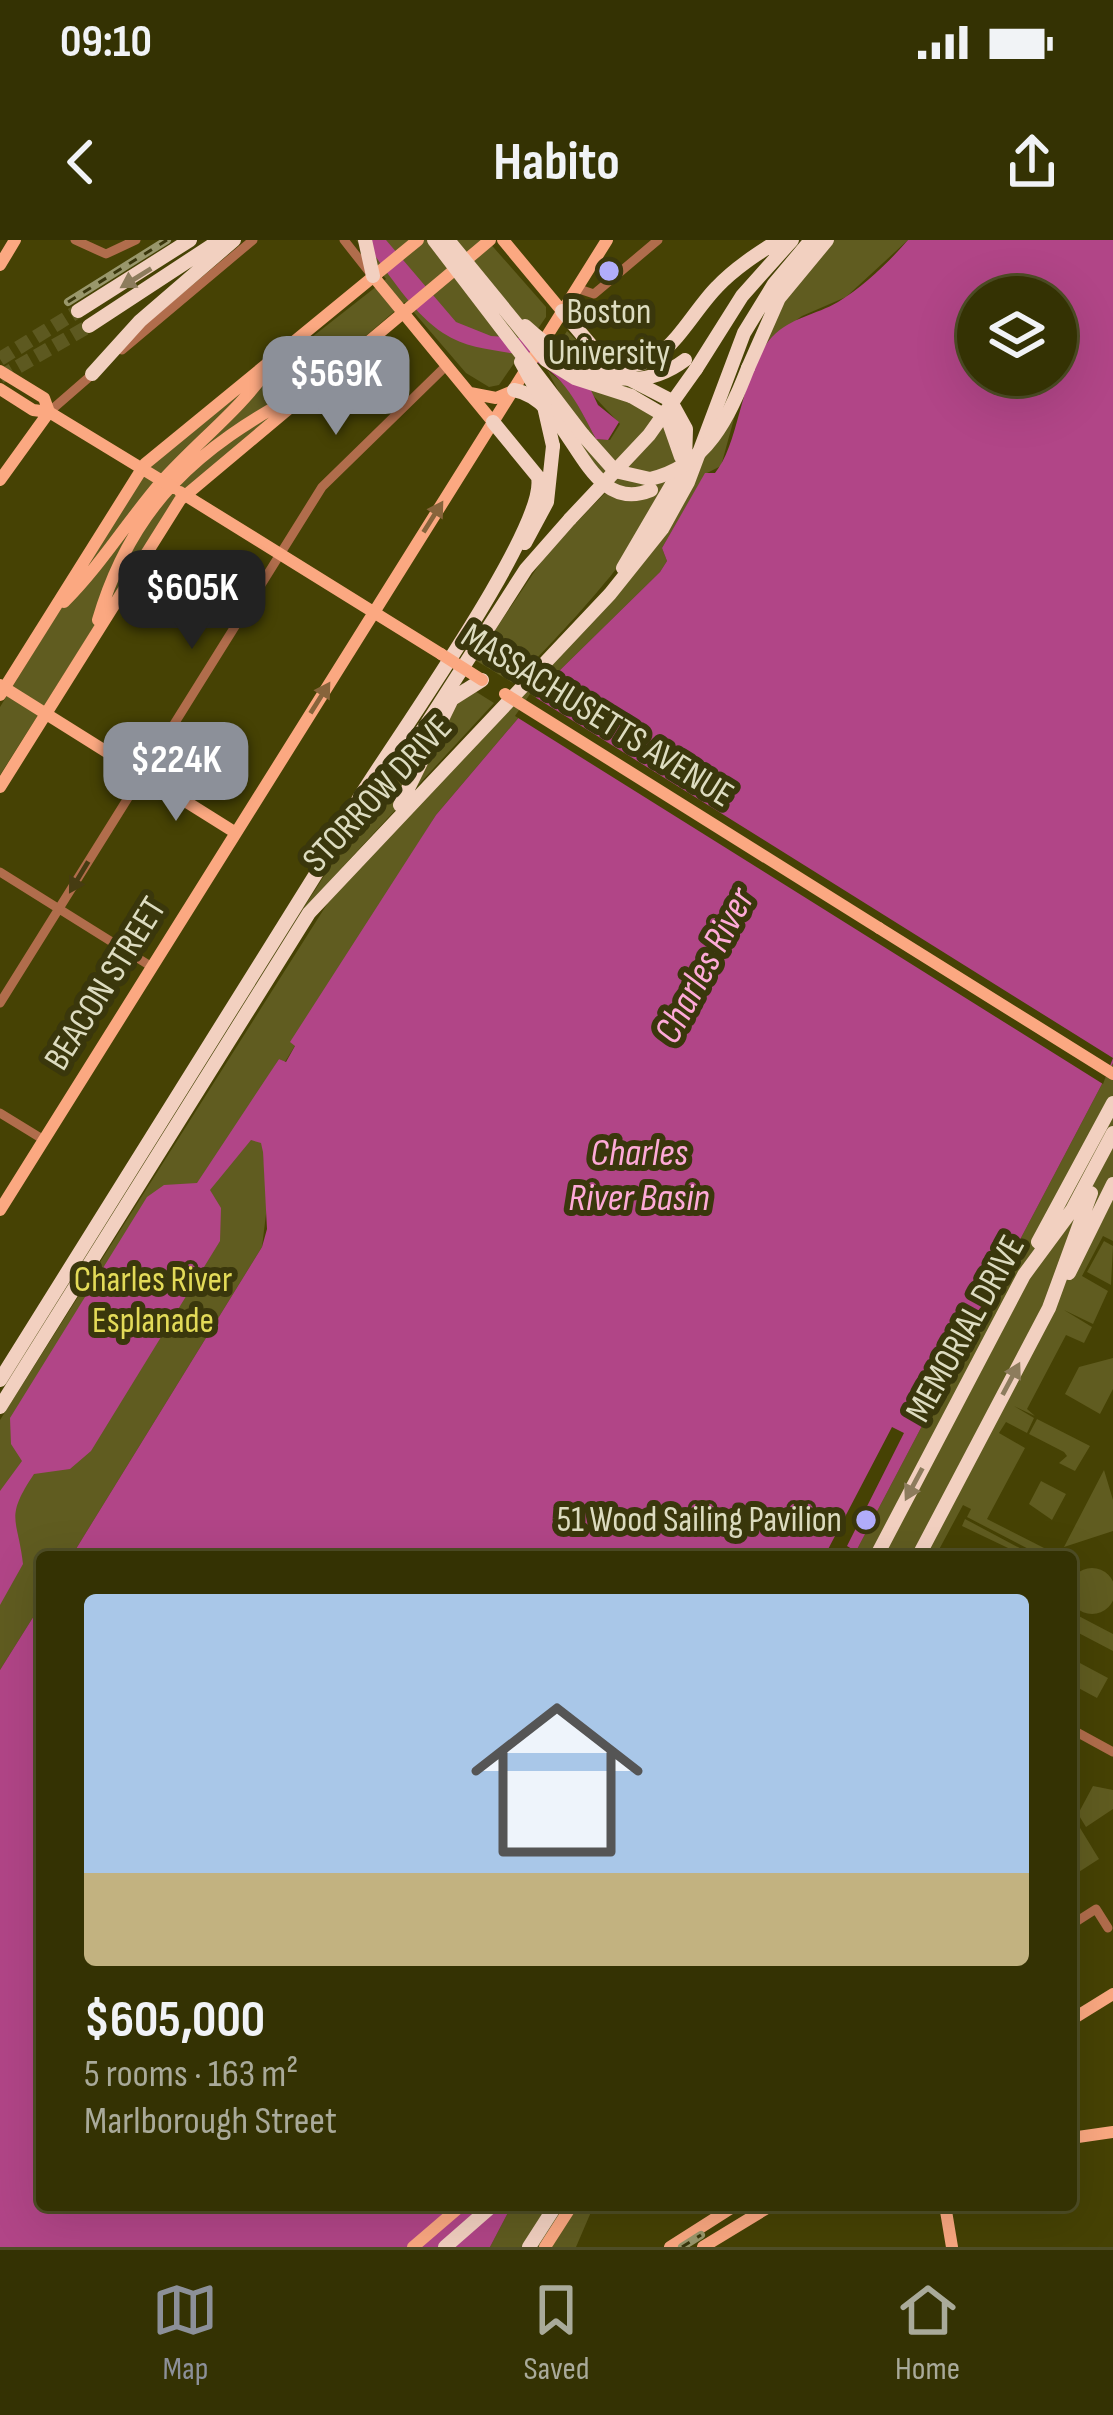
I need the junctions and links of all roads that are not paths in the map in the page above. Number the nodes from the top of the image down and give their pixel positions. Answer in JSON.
{"nodes":[{"id":1,"x":16,"y":240,"type":"edge"},
{"id":2,"x":75,"y":240,"type":"edge"},
{"id":3,"x":136,"y":240,"type":"edge"},
{"id":4,"x":190,"y":240,"type":"edge"},
{"id":5,"x":220,"y":240,"type":"edge"},
{"id":6,"x":234,"y":240,"type":"edge"},
{"id":7,"x":253,"y":240,"type":"edge"},
{"id":8,"x":344,"y":240,"type":"edge"},
{"id":9,"x":365,"y":240,"type":"edge"},
{"id":10,"x":418,"y":240,"type":"edge"},
{"id":11,"x":434,"y":240,"type":"edge"},
{"id":12,"x":448,"y":240,"type":"edge"},
{"id":13,"x":490,"y":240,"type":"edge"},
{"id":14,"x":503,"y":240,"type":"edge"},
{"id":15,"x":607,"y":240,"type":"edge"},
{"id":16,"x":658,"y":240,"type":"edge"},
{"id":17,"x":778,"y":240,"type":"edge"},
{"id":18,"x":792,"y":240,"type":"edge"},
{"id":19,"x":812,"y":240,"type":"edge"},
{"id":20,"x":826,"y":240,"type":"edge"},
{"id":21,"x":0,"y":265,"type":"edge"},
{"id":22,"x":379,"y":272,"type":"junction"},
{"id":23,"x":576,"y":289,"type":"junction"},
{"id":24,"x":495,"y":308,"type":"junction"},
{"id":25,"x":408,"y":310,"type":"junction"},
{"id":26,"x":78,"y":311,"type":"tunnel mouth"},
{"id":27,"x":562,"y":311,"type":"junction"},
{"id":28,"x":89,"y":326,"type":"tunnel mouth"},
{"id":29,"x":287,"y":346,"type":"junction"},
{"id":30,"x":602,"y":359,"type":"junction"},
{"id":31,"x":691,"y":364,"type":"junction"},
{"id":32,"x":447,"y":365,"type":"junction"},
{"id":33,"x":334,"y":370,"type":"junction"},
{"id":34,"x":0,"y":371,"type":"edge"},
{"id":35,"x":92,"y":374,"type":"junction"},
{"id":36,"x":0,"y":389,"type":"edge"},
{"id":37,"x":514,"y":390,"type":"junction"},
{"id":38,"x":469,"y":392,"type":"junction"},
{"id":39,"x":49,"y":412,"type":"junction"},
{"id":40,"x":493,"y":422,"type":"junction"},
{"id":41,"x":141,"y":468,"type":"junction"},
{"id":42,"x":677,"y":474,"type":"junction"},
{"id":43,"x":0,"y":479,"type":"edge"},
{"id":44,"x":651,"y":485,"type":"junction"},
{"id":45,"x":179,"y":492,"type":"junction"},
{"id":46,"x":280,"y":555,"type":"junction"},
{"id":47,"x":499,"y":577,"type":"junction"},
{"id":48,"x":602,"y":603,"type":"junction"},
{"id":49,"x":374,"y":613,"type":"junction"},
{"id":50,"x":42,"y":628,"type":"junction"},
{"id":51,"x":86,"y":649,"type":"junction"},
{"id":52,"x":482,"y":680,"type":"junction"},
{"id":53,"x":2,"y":689,"type":"edge"},
{"id":54,"x":45,"y":713,"type":"junction"},
{"id":55,"x":142,"y":774,"type":"junction"},
{"id":56,"x":0,"y":787,"type":"edge"},
{"id":57,"x":388,"y":825,"type":"junction"},
{"id":58,"x":236,"y":833,"type":"junction"},
{"id":59,"x":0,"y":872,"type":"edge"},
{"id":60,"x":317,"y":872,"type":"junction"},
{"id":61,"x":60,"y":909,"type":"junction"},
{"id":62,"x":152,"y":967,"type":"junction"},
{"id":63,"x":0,"y":1003,"type":"edge"},
{"id":64,"x":1112,"y":1073,"type":"edge"},
{"id":65,"x":1113,"y":1103,"type":"edge"},
{"id":66,"x":0,"y":1113,"type":"edge"},
{"id":67,"x":1113,"y":1133,"type":"edge"},
{"id":68,"x":44,"y":1140,"type":"junction"},
{"id":69,"x":1113,"y":1152,"type":"edge"},
{"id":70,"x":1113,"y":1184,"type":"edge"},
{"id":71,"x":0,"y":1210,"type":"edge"},
{"id":72,"x":1007,"y":1306,"type":"junction"},
{"id":73,"x":1049,"y":1308,"type":"junction"},
{"id":74,"x":0,"y":1380,"type":"edge"},
{"id":75,"x":0,"y":1407,"type":"edge"},
{"id":76,"x":879,"y":1551,"type":"edge"},
{"id":77,"x":921,"y":1551,"type":"edge"},
{"id":78,"x":1077,"y":1732,"type":"edge"},
{"id":79,"x":1113,"y":1752,"type":"edge"},
{"id":80,"x":1077,"y":1921,"type":"edge"},
{"id":81,"x":1108,"y":1928,"type":"dead end"},
{"id":82,"x":1113,"y":1994,"type":"edge"},
{"id":83,"x":1077,"y":2016,"type":"edge"},
{"id":84,"x":1113,"y":2132,"type":"edge"},
{"id":85,"x":1077,"y":2137,"type":"edge"},
{"id":86,"x":455,"y":2211,"type":"edge"},
{"id":87,"x":486,"y":2211,"type":"edge"},
{"id":88,"x":552,"y":2211,"type":"edge"},
{"id":89,"x":568,"y":2211,"type":"edge"},
{"id":90,"x":727,"y":2211,"type":"edge"},
{"id":91,"x":764,"y":2211,"type":"edge"},
{"id":92,"x":946,"y":2211,"type":"edge"},
{"id":93,"x":727,"y":2241,"type":"edge"},
{"id":94,"x":413,"y":2247,"type":"edge"},
{"id":95,"x":445,"y":2247,"type":"edge"},
{"id":96,"x":529,"y":2247,"type":"edge"},
{"id":97,"x":545,"y":2247,"type":"edge"},
{"id":98,"x":670,"y":2247,"type":"edge"},
{"id":99,"x":703,"y":2247,"type":"edge"},
{"id":100,"x":952,"y":2247,"type":"edge"}],
"edges":[{"from":1,"to":21,"type":"main road"},
{"from":2,"to":3,"type":"street"},
{"from":4,"to":26,"type":"highway","one_way":true},
{"from":5,"to":28,"type":"highway"},
{"from":6,"to":35,"type":"highway"},
{"from":7,"to":35,"type":"street"},
{"from":8,"to":22,"type":"street"},
{"from":9,"to":22,"type":"highway"},
{"from":10,"to":22,"type":"main road"},
{"from":11,"to":24,"type":"highway","bridge":true},
{"from":12,"to":24,"type":"highway","bridge":true},
{"from":13,"to":25,"type":"main road"},
{"from":14,"to":27,"type":"main road"},
{"from":15,"to":23,"type":"main road","name":"BEACON STREET"},
{"from":16,"to":23,"type":"street"},
{"from":17,"to":30,"type":"highway"},
{"from":18,"to":31,"type":"highway","name":"STORROW DRIVE"},
{"from":19,"to":48,"type":"highway","name":"STORROW DRIVE"},
{"from":20,"to":44,"type":"highway","bridge":true},
{"from":22,"to":25,"type":"main road"},
{"from":22,"to":29,"type":"main road"},
{"from":23,"to":27,"type":"main road","name":"BEACON STREET"},
{"from":24,"to":31,"type":"highway","bridge":true},
{"from":24,"to":42,"type":"highway","bridge":true},
{"from":24,"to":44,"type":"highway","bridge":true},
{"from":24,"to":47,"type":"highway","bridge":true},
{"from":25,"to":32,"type":"main road"},
{"from":25,"to":33,"type":"main road"},
{"from":27,"to":30,"type":"highway"},
{"from":27,"to":37,"type":"main road","name":"BEACON STREET","bridge":true},
{"from":29,"to":41,"type":"main road"},
{"from":29,"to":50,"type":"main road"},
{"from":30,"to":42,"type":"highway"},
{"from":31,"to":60,"type":"highway","name":"STORROW DRIVE","bridge":true},
{"from":32,"to":38,"type":"main road"},
{"from":32,"to":46,"type":"street"},
{"from":33,"to":45,"type":"main road"},
{"from":33,"to":51,"type":"main road"},
{"from":34,"to":39,"type":"main road","name":"MASSACHUSETTS AVENUE"},
{"from":35,"to":39,"type":"street"},
{"from":36,"to":39,"type":"main road","name":"MASSACHUSETTS AVENUE"},
{"from":37,"to":38,"type":"main road"},
{"from":37,"to":40,"type":"main road","name":"BEACON STREET"},
{"from":37,"to":44,"type":"highway"},
{"from":38,"to":40,"type":"main road"},
{"from":39,"to":41,"type":"main road","name":"MASSACHUSETTS AVENUE"},
{"from":39,"to":43,"type":"main road"},
{"from":40,"to":47,"type":"highway"},
{"from":49,"to":40,"type":"main road","name":"BEACON STREET","one_way":true},
{"from":41,"to":45,"type":"main road","name":"MASSACHUSETTS AVENUE","bridge":true},
{"from":41,"to":50,"type":"main road"},
{"from":42,"to":48,"type":"highway"},
{"from":45,"to":46,"type":"main road","name":"MASSACHUSETTS AVENUE"},
{"from":45,"to":51,"type":"main road"},
{"from":46,"to":49,"type":"main road","name":"MASSACHUSETTS AVENUE"},
{"from":46,"to":55,"type":"street"},
{"from":47,"to":60,"type":"highway"},
{"from":48,"to":57,"type":"highway","name":"STORROW DRIVE"},
{"from":49,"to":52,"type":"main road","name":"MASSACHUSETTS AVENUE","bridge":true},
{"from":58,"to":49,"type":"main road","name":"BEACON STREET","one_way":true},
{"from":50,"to":53,"type":"main road"},
{"from":51,"to":54,"type":"main road"},
{"from":52,"to":57,"type":"highway"},
{"from":52,"to":64,"type":"main road","name":"MASSACHUSETTS AVENUE","bridge":true},
{"from":53,"to":54,"type":"main road"},
{"from":54,"to":55,"type":"main road"},
{"from":54,"to":56,"type":"main road"},
{"from":55,"to":58,"type":"main road"},
{"from":55,"to":61,"type":"street","one_way":true},
{"from":57,"to":75,"type":"highway","name":"STORROW DRIVE"},
{"from":58,"to":62,"type":"main road","name":"BEACON STREET"},
{"from":59,"to":61,"type":"street"},
{"from":60,"to":74,"type":"highway","name":"STORROW DRIVE"},
{"from":61,"to":62,"type":"street"},
{"from":61,"to":63,"type":"street"},
{"from":62,"to":68,"type":"main road","name":"BEACON STREET"},
{"from":65,"to":72,"type":"highway"},
{"from":66,"to":68,"type":"street"},
{"from":67,"to":72,"type":"highway","name":"MEMORIAL DRIVE"},
{"from":68,"to":71,"type":"main road","name":"BEACON STREET"},
{"from":69,"to":73,"type":"highway","name":"MEMORIAL DRIVE"},
{"from":70,"to":73,"type":"highway"},
{"from":72,"to":76,"type":"highway","name":"MEMORIAL DRIVE","one_way":true},
{"from":77,"to":73,"type":"highway","name":"MEMORIAL DRIVE","one_way":true},
{"from":78,"to":79,"type":"street"},
{"from":80,"to":81,"type":"street"},
{"from":82,"to":83,"type":"main road"},
{"from":84,"to":85,"type":"main road"},
{"from":86,"to":94,"type":"main road"},
{"from":87,"to":95,"type":"highway"},
{"from":88,"to":96,"type":"highway"},
{"from":89,"to":97,"type":"main road"},
{"from":90,"to":98,"type":"main road"},
{"from":91,"to":93,"type":"main road"},
{"from":92,"to":100,"type":"main road"},
{"from":93,"to":99,"type":"main road"}]}
